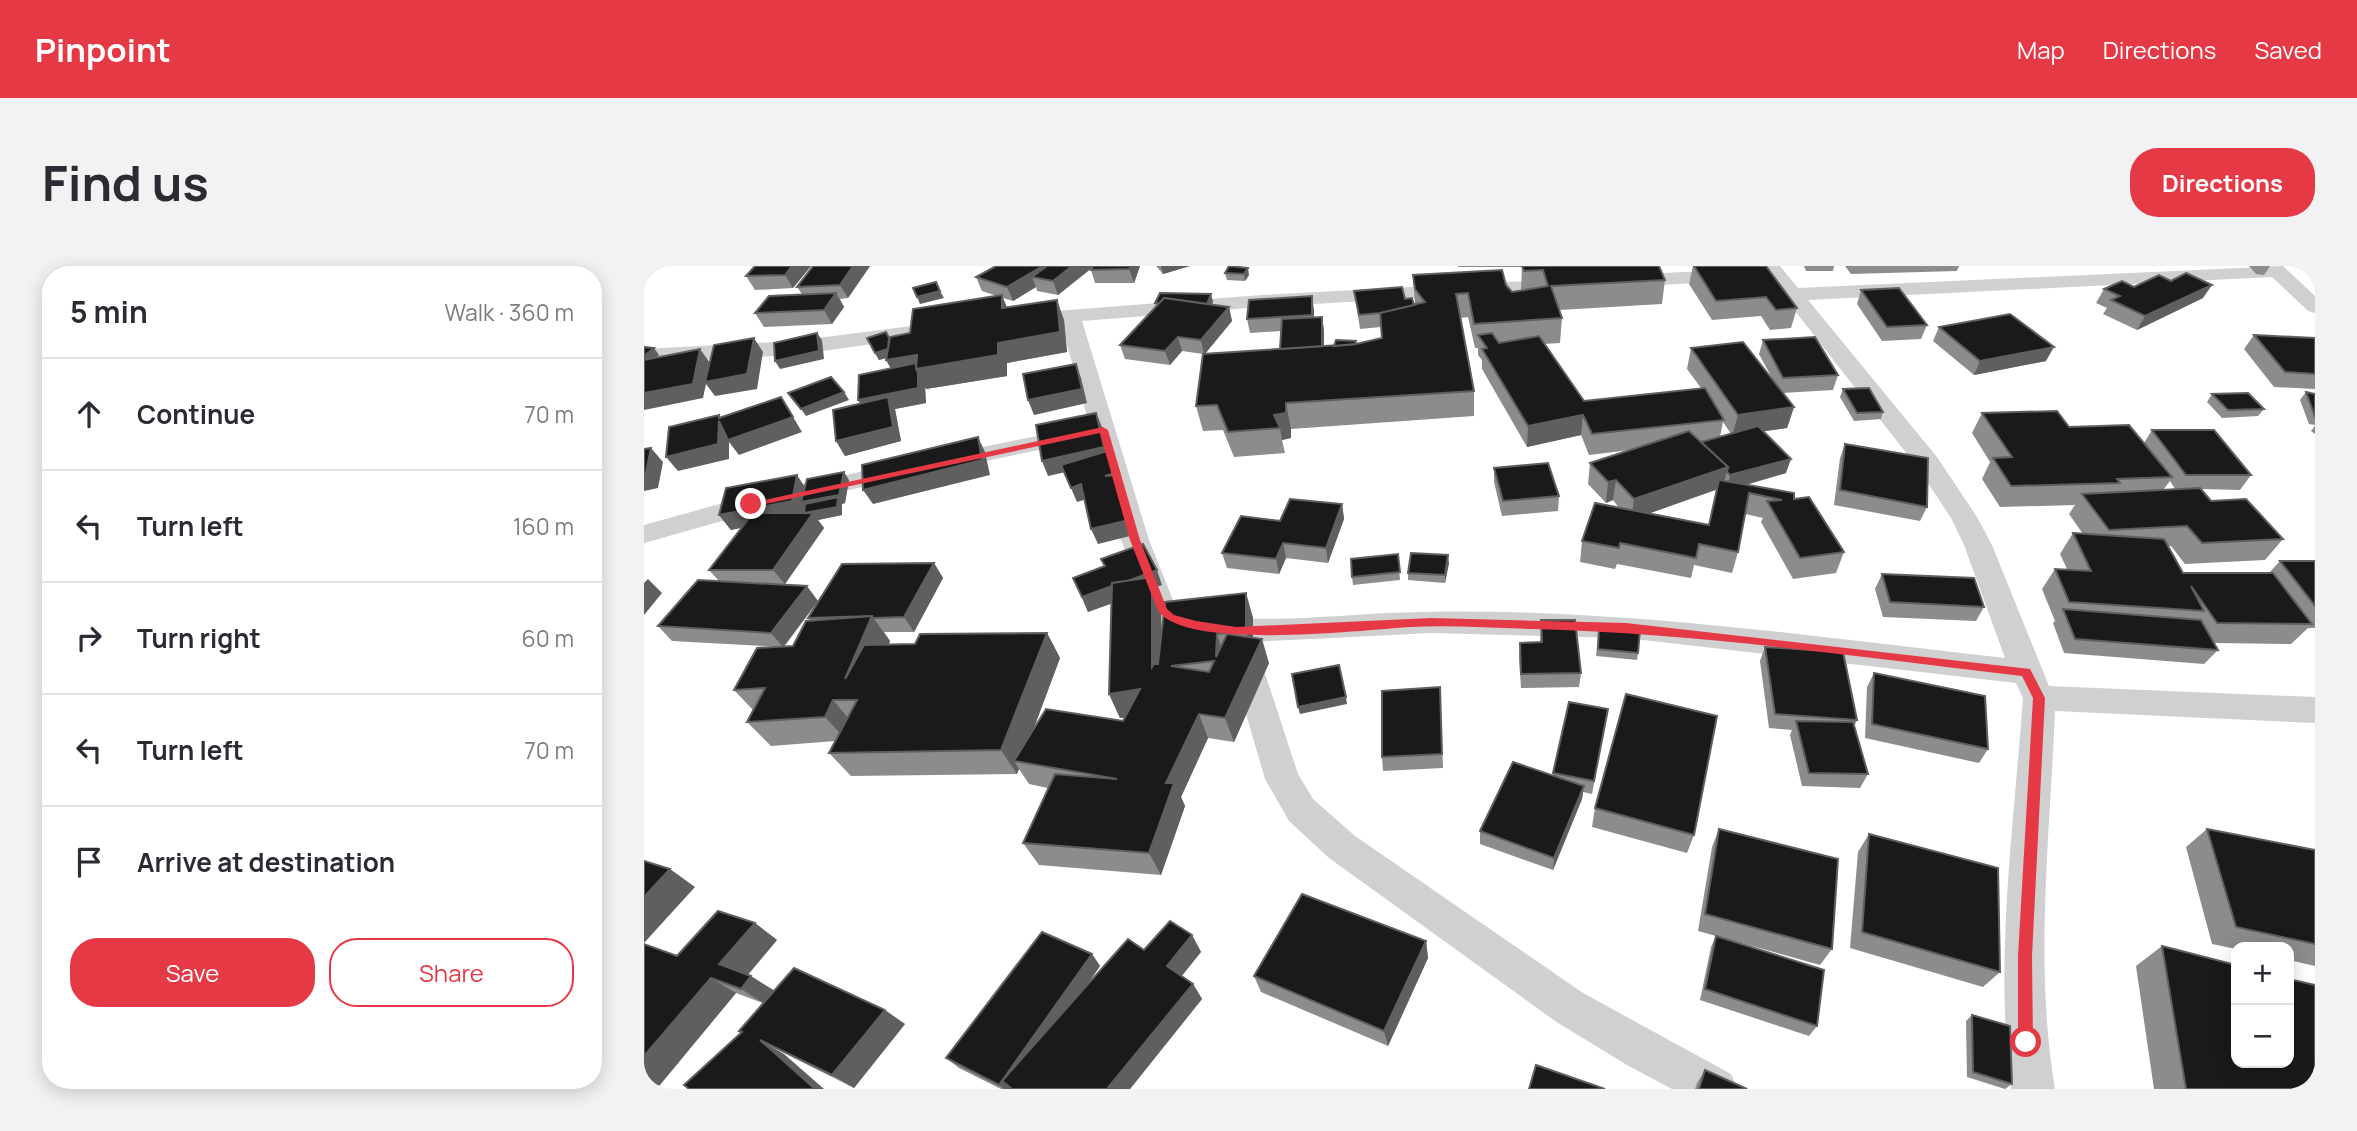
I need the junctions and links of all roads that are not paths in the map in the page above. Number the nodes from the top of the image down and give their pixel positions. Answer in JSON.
{"nodes":[{"id":1,"x":1773,"y":269,"type":"edge"},
{"id":2,"x":2275,"y":269,"type":"edge"},
{"id":3,"x":2306,"y":290,"type":"edge"},
{"id":4,"x":1794,"y":294,"type":"junction"},
{"id":5,"x":2315,"y":307,"type":"edge"},
{"id":6,"x":1070,"y":315,"type":"junction"},
{"id":7,"x":1031,"y":319,"type":"edge"},
{"id":8,"x":967,"y":325,"type":"edge"},
{"id":9,"x":644,"y":356,"type":"edge"},
{"id":10,"x":1103,"y":430,"type":"junction"},
{"id":11,"x":644,"y":534,"type":"edge"},
{"id":12,"x":1236,"y":631,"type":"junction"},
{"id":13,"x":2032,"y":685,"type":"junction"},
{"id":14,"x":2315,"y":710,"type":"edge"},
{"id":15,"x":1716,"y":1089,"type":"edge"},
{"id":16,"x":2033,"y":1089,"type":"edge"}],
"edges":[{"from":1,"to":4,"type":"street"},
{"from":1,"to":6,"type":"street"},
{"from":2,"to":3,"type":"street"},
{"from":2,"to":4,"type":"street"},
{"from":3,"to":5,"type":"street"},
{"from":4,"to":13,"type":"street"},
{"from":6,"to":7,"type":"street"},
{"from":6,"to":10,"type":"street"},
{"from":8,"to":9,"type":"street"},
{"from":10,"to":11,"type":"street"},
{"from":10,"to":12,"type":"street"},
{"from":12,"to":13,"type":"street"},
{"from":12,"to":15,"type":"street"},
{"from":13,"to":14,"type":"street"},
{"from":13,"to":16,"type":"street"}]}
